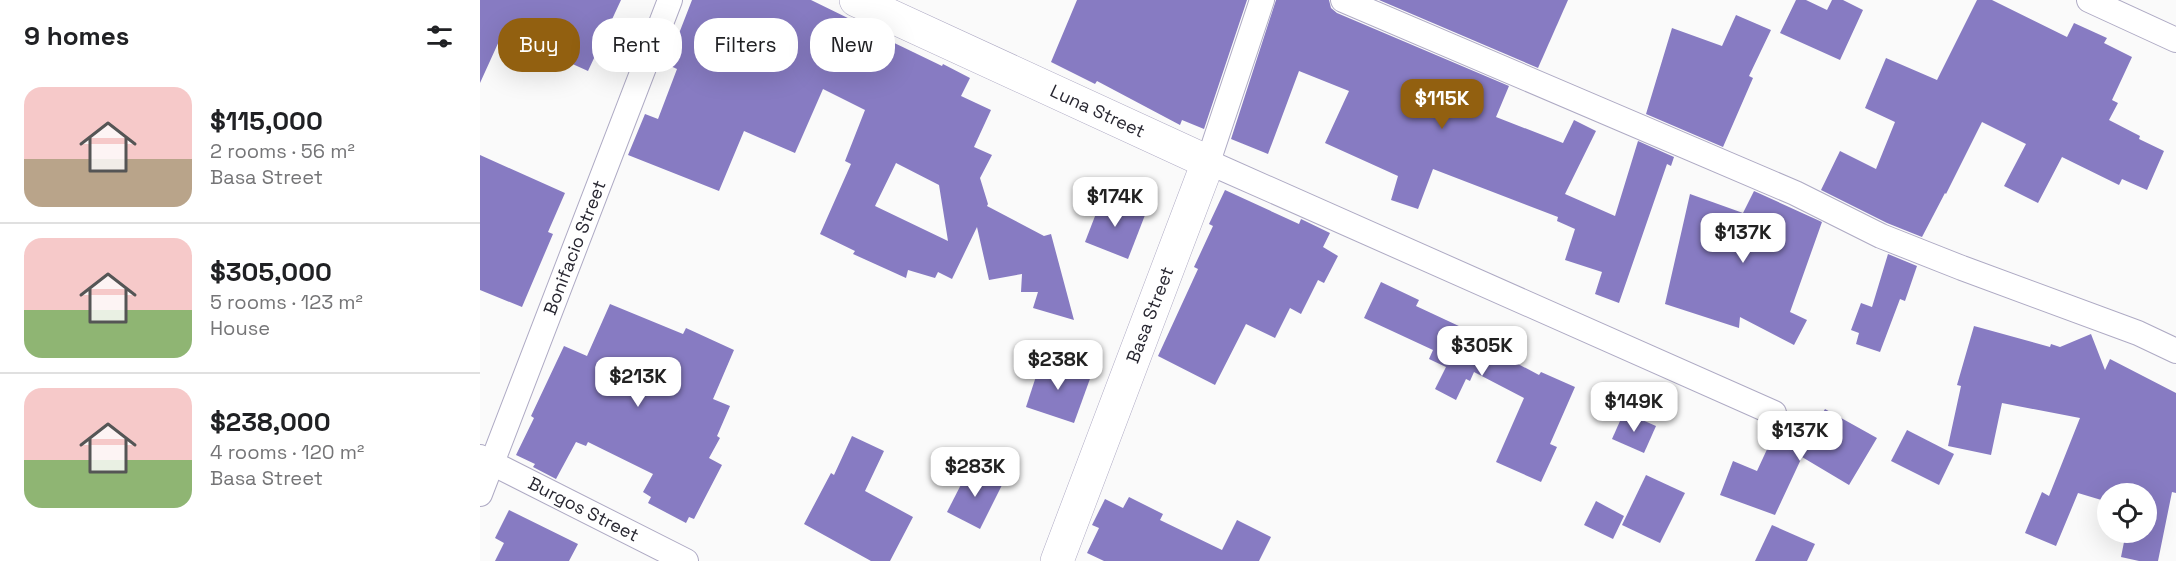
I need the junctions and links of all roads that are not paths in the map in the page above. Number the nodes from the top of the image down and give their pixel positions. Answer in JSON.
{"nodes":[{"id":1,"x":670,"y":0,"type":"edge"},
{"id":2,"x":856,"y":0,"type":"edge"},
{"id":3,"x":1263,"y":0,"type":"edge"},
{"id":4,"x":1343,"y":0,"type":"edge"},
{"id":5,"x":2089,"y":0,"type":"edge"},
{"id":6,"x":2176,"y":40,"type":"edge"},
{"id":7,"x":1208,"y":162,"type":"junction"},
{"id":8,"x":2176,"y":351,"type":"edge"},
{"id":9,"x":1774,"y":413,"type":"dead end"},
{"id":10,"x":486,"y":460,"type":"edge"},
{"id":11,"x":480,"y":494,"type":"edge"},
{"id":12,"x":686,"y":561,"type":"edge"},
{"id":13,"x":1057,"y":561,"type":"edge"}],
"edges":[{"from":1,"to":10,"type":"street","name":"Bonifacio Street"},
{"from":2,"to":7,"type":"street","name":"Luna Street"},
{"from":3,"to":7,"type":"street","name":"Basa Street"},
{"from":4,"to":8,"type":"street"},
{"from":5,"to":6,"type":"street"},
{"from":7,"to":9,"type":"street"},
{"from":7,"to":13,"type":"street","name":"Basa Street"},
{"from":10,"to":11,"type":"street","name":"Bonifacio Street"},
{"from":10,"to":12,"type":"street","name":"Burgos Street"}]}
